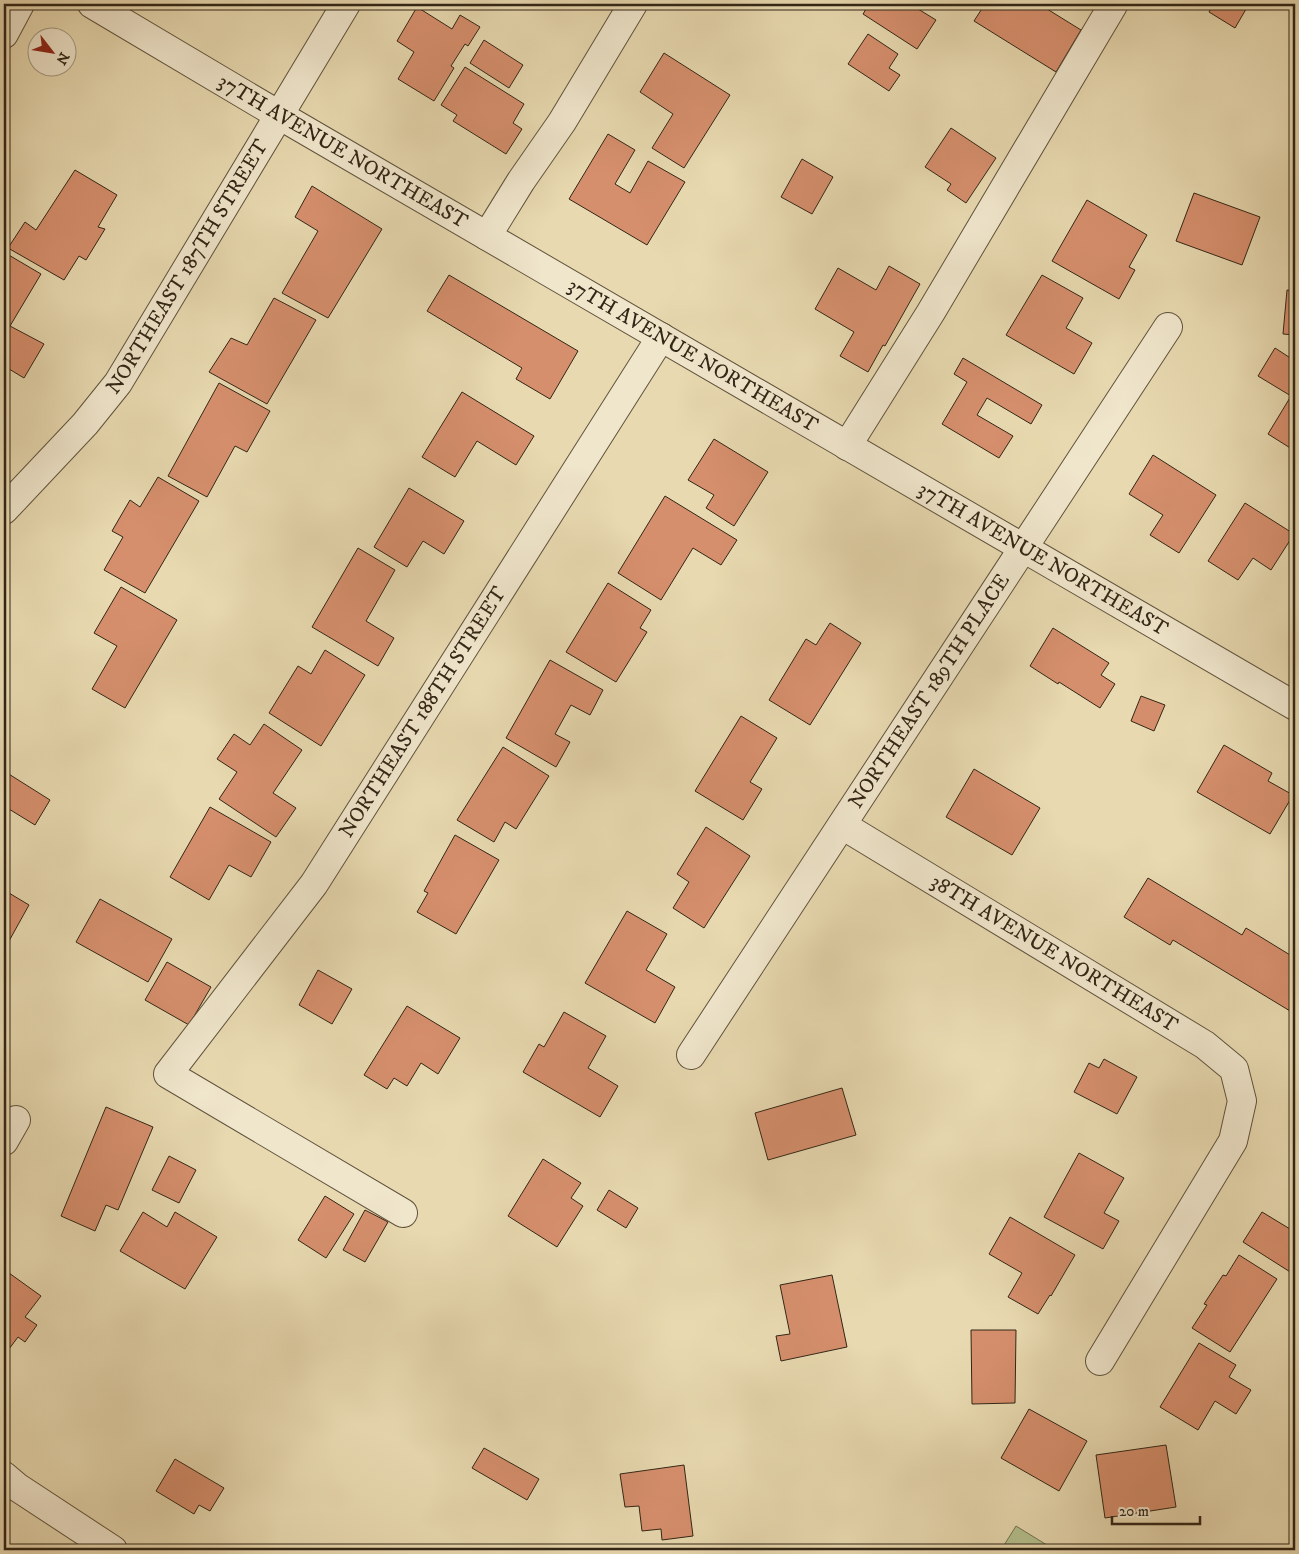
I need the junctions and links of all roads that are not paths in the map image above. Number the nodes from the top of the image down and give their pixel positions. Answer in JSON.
{"nodes":[{"id":1,"x":20,"y":4,"type":"edge"},
{"id":2,"x":92,"y":4,"type":"edge"},
{"id":3,"x":346,"y":4,"type":"edge"},
{"id":4,"x":634,"y":4,"type":"edge"},
{"id":5,"x":1113,"y":5,"type":"dead end"},
{"id":6,"x":4,"y":34,"type":"edge"},
{"id":7,"x":278,"y":115,"type":"junction"},
{"id":8,"x":487,"y":236,"type":"junction"},
{"id":9,"x":1168,"y":327,"type":"dead end"},
{"id":10,"x":660,"y":337,"type":"junction"},
{"id":11,"x":847,"y":446,"type":"junction"},
{"id":12,"x":4,"y":510,"type":"edge"},
{"id":13,"x":1024,"y":548,"type":"junction"},
{"id":14,"x":1295,"y":706,"type":"edge"},
{"id":15,"x":842,"y":825,"type":"junction"},
{"id":16,"x":691,"y":1055,"type":"dead end"},
{"id":17,"x":403,"y":1213,"type":"dead end"},
{"id":18,"x":1100,"y":1361,"type":"dead end"},
{"id":19,"x":4,"y":1476,"type":"edge"},
{"id":20,"x":110,"y":1549,"type":"edge"}],
"edges":[{"from":1,"to":6,"type":"street"},
{"from":2,"to":7,"type":"street","name":"37TH AVENUE NORTHEAST"},
{"from":3,"to":7,"type":"street","name":"NORTHEAST 187TH STREET"},
{"from":4,"to":8,"type":"street"},
{"from":5,"to":11,"type":"street"},
{"from":7,"to":8,"type":"street","name":"37TH AVENUE NORTHEAST"},
{"from":7,"to":12,"type":"street","name":"NORTHEAST 187TH STREET"},
{"from":8,"to":10,"type":"street","name":"37TH AVENUE NORTHEAST"},
{"from":9,"to":13,"type":"street","name":"NORTHEAST 189TH PLACE"},
{"from":10,"to":11,"type":"street","name":"37TH AVENUE NORTHEAST"},
{"from":10,"to":17,"type":"street","name":"NORTHEAST 188TH STREET"},
{"from":11,"to":13,"type":"street","name":"37TH AVENUE NORTHEAST"},
{"from":13,"to":14,"type":"street","name":"37TH AVENUE NORTHEAST"},
{"from":13,"to":15,"type":"street","name":"NORTHEAST 189TH PLACE"},
{"from":15,"to":16,"type":"street","name":"NORTHEAST 189TH PLACE"},
{"from":15,"to":18,"type":"street","name":"38TH AVENUE NORTHEAST"},
{"from":19,"to":20,"type":"street"}]}
